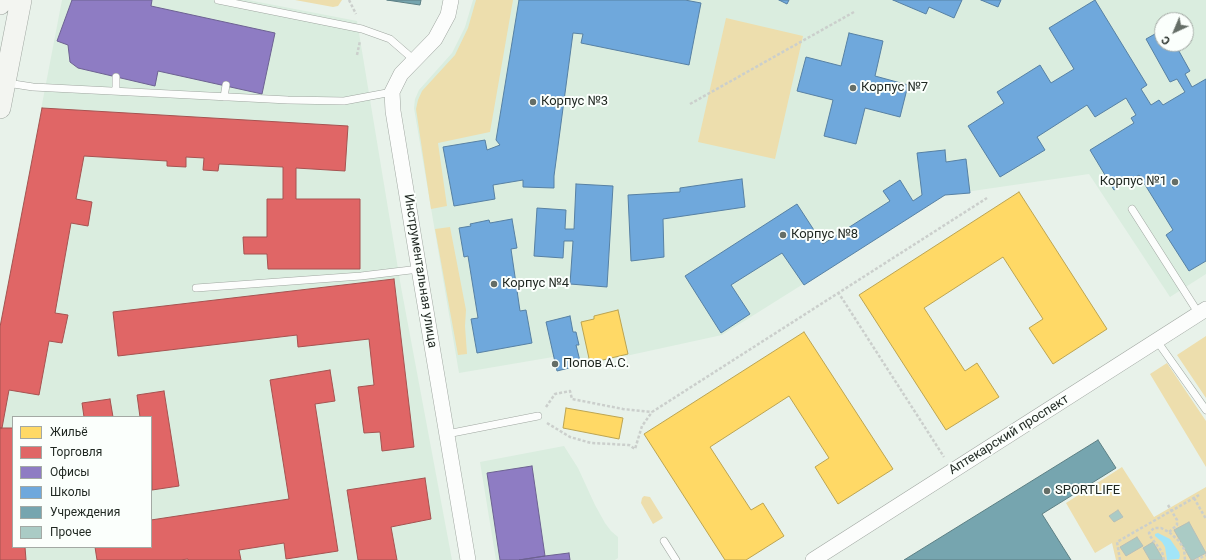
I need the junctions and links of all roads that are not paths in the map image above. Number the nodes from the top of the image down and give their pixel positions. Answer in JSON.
{"nodes":[{"id":1,"x":1,"y":0,"type":"edge"},
{"id":2,"x":21,"y":0,"type":"edge"},
{"id":3,"x":218,"y":0,"type":"edge"},
{"id":4,"x":451,"y":0,"type":"edge"},
{"id":5,"x":0,"y":4,"type":"edge"},
{"id":6,"x":414,"y":59,"type":"junction"},
{"id":7,"x":116,"y":77,"type":"dead end"},
{"id":8,"x":4,"y":83,"type":"junction"},
{"id":9,"x":226,"y":86,"type":"dead end"},
{"id":10,"x":116,"y":91,"type":"junction"},
{"id":11,"x":392,"y":92,"type":"junction"},
{"id":12,"x":224,"y":97,"type":"junction"},
{"id":13,"x":0,"y":108,"type":"edge"},
{"id":14,"x":1132,"y":210,"type":"dead end"},
{"id":15,"x":419,"y":269,"type":"junction"},
{"id":16,"x":196,"y":288,"type":"dead end"},
{"id":17,"x":1202,"y":312,"type":"edge"},
{"id":18,"x":1157,"y":341,"type":"junction"},
{"id":19,"x":1206,"y":410,"type":"edge"},
{"id":20,"x":538,"y":416,"type":"road end"},
{"id":21,"x":447,"y":434,"type":"junction"},
{"id":22,"x":664,"y":542,"type":"dead end"},
{"id":23,"x":468,"y":560,"type":"edge"},
{"id":24,"x":676,"y":560,"type":"edge"},
{"id":25,"x":812,"y":560,"type":"edge"}],
"edges":[{"from":1,"to":5,"type":"street"},
{"from":2,"to":8,"type":"street"},
{"from":3,"to":6,"type":"lane"},
{"from":4,"to":6,"type":"street","name":"Инструментальная улица"},
{"from":6,"to":11,"type":"street","name":"Инструментальная улица"},
{"from":7,"to":10,"type":"lane"},
{"from":8,"to":10,"type":"lane"},
{"from":8,"to":13,"type":"street"},
{"from":9,"to":12,"type":"lane"},
{"from":10,"to":12,"type":"lane"},
{"from":11,"to":12,"type":"lane"},
{"from":11,"to":15,"type":"street","name":"Инструментальная улица"},
{"from":14,"to":17,"type":"lane"},
{"from":15,"to":16,"type":"lane"},
{"from":15,"to":21,"type":"street","name":"Инструментальная улица"},
{"from":17,"to":18,"type":"street","name":"Аптекарский проспект"},
{"from":18,"to":19,"type":"lane"},
{"from":18,"to":25,"type":"street","name":"Аптекарский проспект"},
{"from":20,"to":21,"type":"lane"},
{"from":21,"to":23,"type":"street","name":"Инструментальная улица"},
{"from":22,"to":24,"type":"lane"}]}
